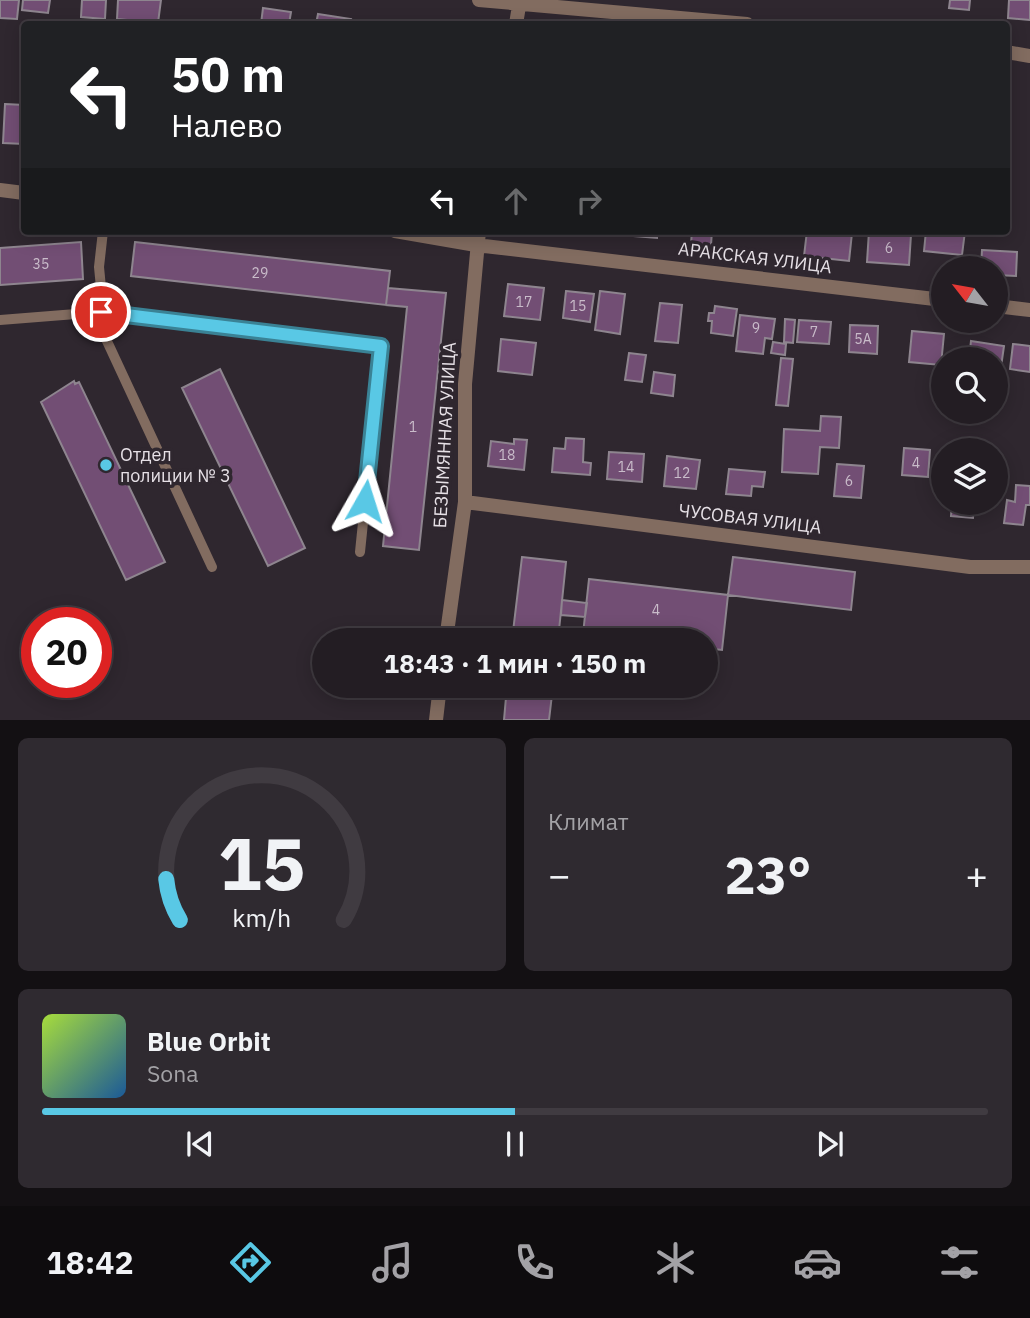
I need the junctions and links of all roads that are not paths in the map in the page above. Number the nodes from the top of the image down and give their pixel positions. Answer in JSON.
{"nodes":[{"id":1,"x":479,"y":0,"type":"edge"},
{"id":2,"x":520,"y":2,"type":"edge"},
{"id":3,"x":517,"y":21,"type":"edge"},
{"id":4,"x":716,"y":21,"type":"edge"},
{"id":5,"x":1010,"y":53,"type":"edge"},
{"id":6,"x":1030,"y":56,"type":"edge"},
{"id":7,"x":0,"y":190,"type":"edge"},
{"id":8,"x":21,"y":193,"type":"edge"},
{"id":9,"x":103,"y":235,"type":"edge"},
{"id":10,"x":442,"y":235,"type":"edge"},
{"id":11,"x":477,"y":238,"type":"edge"},
{"id":12,"x":931,"y":298,"type":"edge"},
{"id":13,"x":1008,"y":307,"type":"edge"},
{"id":14,"x":1030,"y":310,"type":"edge"},
{"id":15,"x":101,"y":312,"type":"junction"},
{"id":16,"x":0,"y":320,"type":"edge"},
{"id":17,"x":465,"y":502,"type":"junction"},
{"id":18,"x":360,"y":552,"type":"dead end"},
{"id":19,"x":212,"y":567,"type":"dead end"},
{"id":20,"x":1030,"y":567,"type":"edge"},
{"id":21,"x":448,"y":628,"type":"edge"},
{"id":22,"x":439,"y":698,"type":"edge"},
{"id":23,"x":436,"y":719,"type":"edge"}],
"edges":[{"from":1,"to":2,"type":"street"},
{"from":2,"to":3,"type":"street"},
{"from":2,"to":4,"type":"street"},
{"from":5,"to":6,"type":"street"},
{"from":7,"to":8,"type":"street"},
{"from":9,"to":15,"type":"lane"},
{"from":10,"to":11,"type":"street","name":"АРАКСКАЯ УЛИЦА"},
{"from":11,"to":12,"type":"street","name":"АРАКСКАЯ УЛИЦА"},
{"from":11,"to":17,"type":"street","name":"БЕЗЫМЯННАЯ УЛИЦА"},
{"from":13,"to":14,"type":"street"},
{"from":15,"to":16,"type":"lane"},
{"from":15,"to":18,"type":"lane"},
{"from":15,"to":19,"type":"lane"},
{"from":17,"to":20,"type":"street","name":"ЧУСОВАЯ УЛИЦА"},
{"from":17,"to":21,"type":"street","name":"БЕЗЫМЯННАЯ УЛИЦА"},
{"from":22,"to":23,"type":"street"}]}
